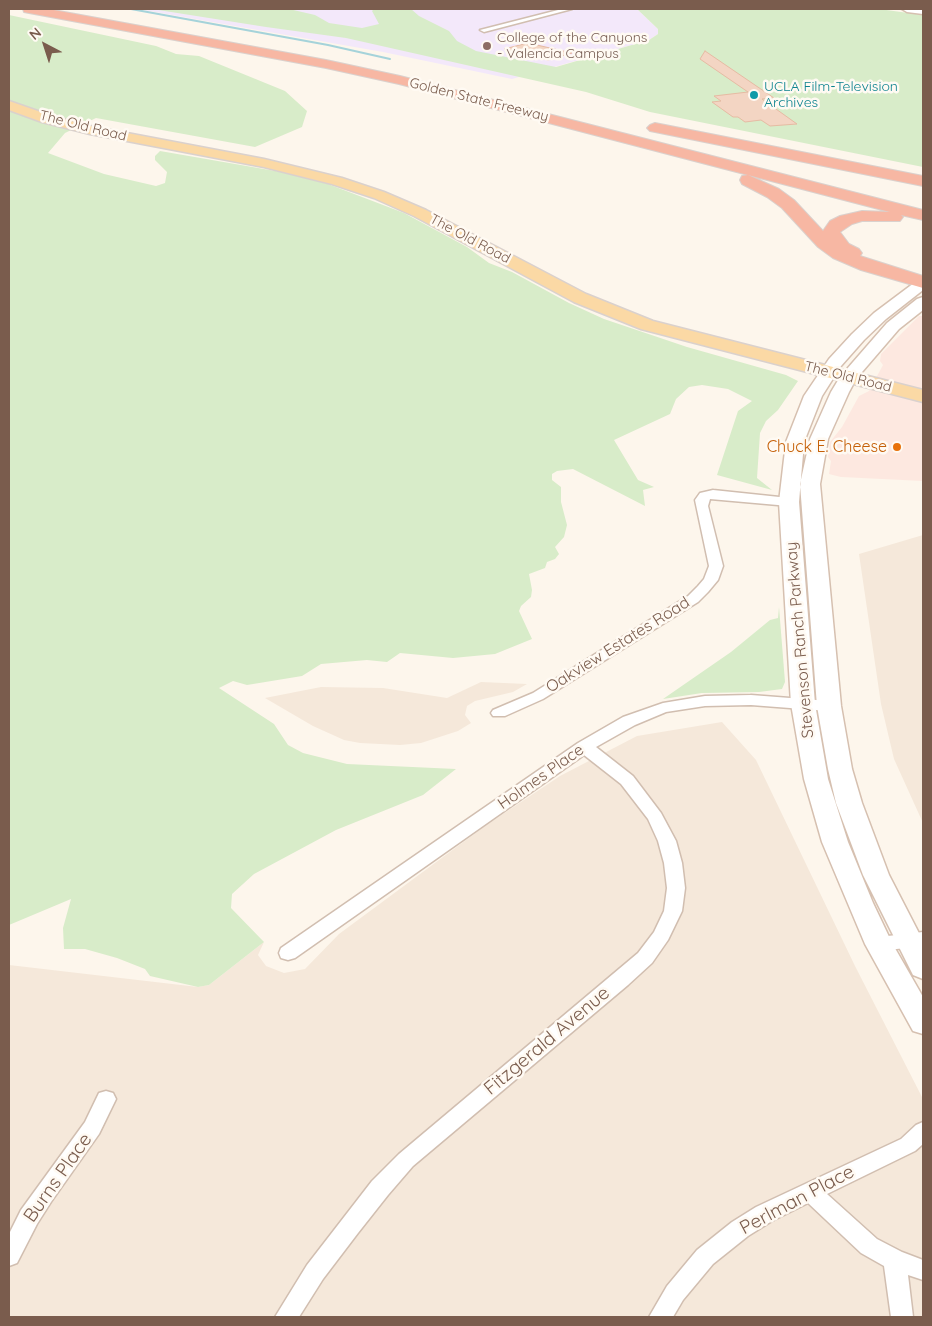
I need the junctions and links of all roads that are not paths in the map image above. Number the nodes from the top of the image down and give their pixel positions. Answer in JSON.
{"nodes":[{"id":1,"x":29,"y":9,"type":"edge"},
{"id":2,"x":88,"y":9,"type":"edge"},
{"id":3,"x":569,"y":9,"type":"edge"},
{"id":4,"x":907,"y":9,"type":"edge"},
{"id":5,"x":923,"y":11,"type":"edge"},
{"id":6,"x":484,"y":30,"type":"dead end"},
{"id":7,"x":438,"y":75,"type":"dead end"},
{"id":8,"x":9,"y":97,"type":"edge"},
{"id":9,"x":9,"y":105,"type":"edge"},
{"id":10,"x":599,"y":131,"type":"junction"},
{"id":11,"x":826,"y":174,"type":"junction"},
{"id":12,"x":923,"y":181,"type":"edge"},
{"id":13,"x":897,"y":192,"type":"dead end"},
{"id":14,"x":923,"y":193,"type":"edge"},
{"id":15,"x":923,"y":215,"type":"edge"},
{"id":16,"x":923,"y":223,"type":"edge"},
{"id":17,"x":923,"y":273,"type":"edge"},
{"id":18,"x":923,"y":283,"type":"edge"},
{"id":19,"x":923,"y":302,"type":"edge"},
{"id":20,"x":842,"y":370,"type":"junction"},
{"id":21,"x":923,"y":385,"type":"edge"},
{"id":22,"x":923,"y":396,"type":"edge"},
{"id":23,"x":789,"y":502,"type":"junction"},
{"id":24,"x":803,"y":704,"type":"junction"},
{"id":25,"x":829,"y":706,"type":"junction"},
{"id":26,"x":499,"y":713,"type":"dead end"},
{"id":27,"x":584,"y":747,"type":"junction"},
{"id":28,"x":916,"y":940,"type":"edge"},
{"id":29,"x":879,"y":944,"type":"junction"},
{"id":30,"x":288,"y":953,"type":"dead end"},
{"id":31,"x":923,"y":968,"type":"edge"},
{"id":32,"x":923,"y":1023,"type":"edge"},
{"id":33,"x":106,"y":1099,"type":"dead end"},
{"id":34,"x":918,"y":1141,"type":"edge"},
{"id":35,"x":810,"y":1192,"type":"junction"},
{"id":36,"x":9,"y":1256,"type":"edge"},
{"id":37,"x":895,"y":1260,"type":"junction"},
{"id":38,"x":923,"y":1270,"type":"edge"},
{"id":39,"x":286,"y":1317,"type":"edge"},
{"id":40,"x":660,"y":1317,"type":"edge"},
{"id":41,"x":902,"y":1317,"type":"edge"}],
"edges":[{"from":1,"to":10,"type":"highway","name":"Golden State Freeway"},
{"from":2,"to":7,"type":"highway","name":"Golden State Freeway"},
{"from":3,"to":6,"type":"street"},
{"from":4,"to":5,"type":"main road"},
{"from":8,"to":20,"type":"main road","name":"The Old Road"},
{"from":9,"to":20,"type":"main road","name":"The Old Road"},
{"from":10,"to":15,"type":"highway","name":"Golden State Freeway"},
{"from":10,"to":18,"type":"highway"},
{"from":11,"to":12,"type":"highway"},
{"from":11,"to":13,"type":"highway"},
{"from":11,"to":14,"type":"highway"},
{"from":16,"to":17,"type":"highway"},
{"from":18,"to":20,"type":"main road","name":"Stevenson Ranch Parkway"},
{"from":19,"to":20,"type":"main road","name":"Stevenson Ranch Parkway"},
{"from":20,"to":21,"type":"main road","name":"The Old Road"},
{"from":20,"to":22,"type":"main road","name":"The Old Road"},
{"from":20,"to":23,"type":"main road","name":"Stevenson Ranch Parkway"},
{"from":20,"to":25,"type":"main road","name":"Stevenson Ranch Parkway"},
{"from":23,"to":24,"type":"main road","name":"Stevenson Ranch Parkway"},
{"from":23,"to":26,"type":"street","name":"Oakview Estates Road"},
{"from":24,"to":25,"type":"street","name":"Holmes Place"},
{"from":24,"to":27,"type":"street","name":"Holmes Place"},
{"from":24,"to":29,"type":"main road","name":"Stevenson Ranch Parkway"},
{"from":25,"to":28,"type":"main road","name":"Stevenson Ranch Parkway"},
{"from":27,"to":30,"type":"street","name":"Holmes Place"},
{"from":27,"to":39,"type":"street","name":"Fitzgerald Avenue"},
{"from":28,"to":29,"type":"street"},
{"from":28,"to":31,"type":"main road","name":"Stevenson Ranch Parkway"},
{"from":29,"to":32,"type":"main road","name":"Stevenson Ranch Parkway"},
{"from":33,"to":36,"type":"street","name":"Burns Place"},
{"from":34,"to":35,"type":"street","name":"Perlman Place"},
{"from":35,"to":37,"type":"street"},
{"from":35,"to":40,"type":"street","name":"Perlman Place"},
{"from":37,"to":38,"type":"street"},
{"from":37,"to":41,"type":"street"}]}
